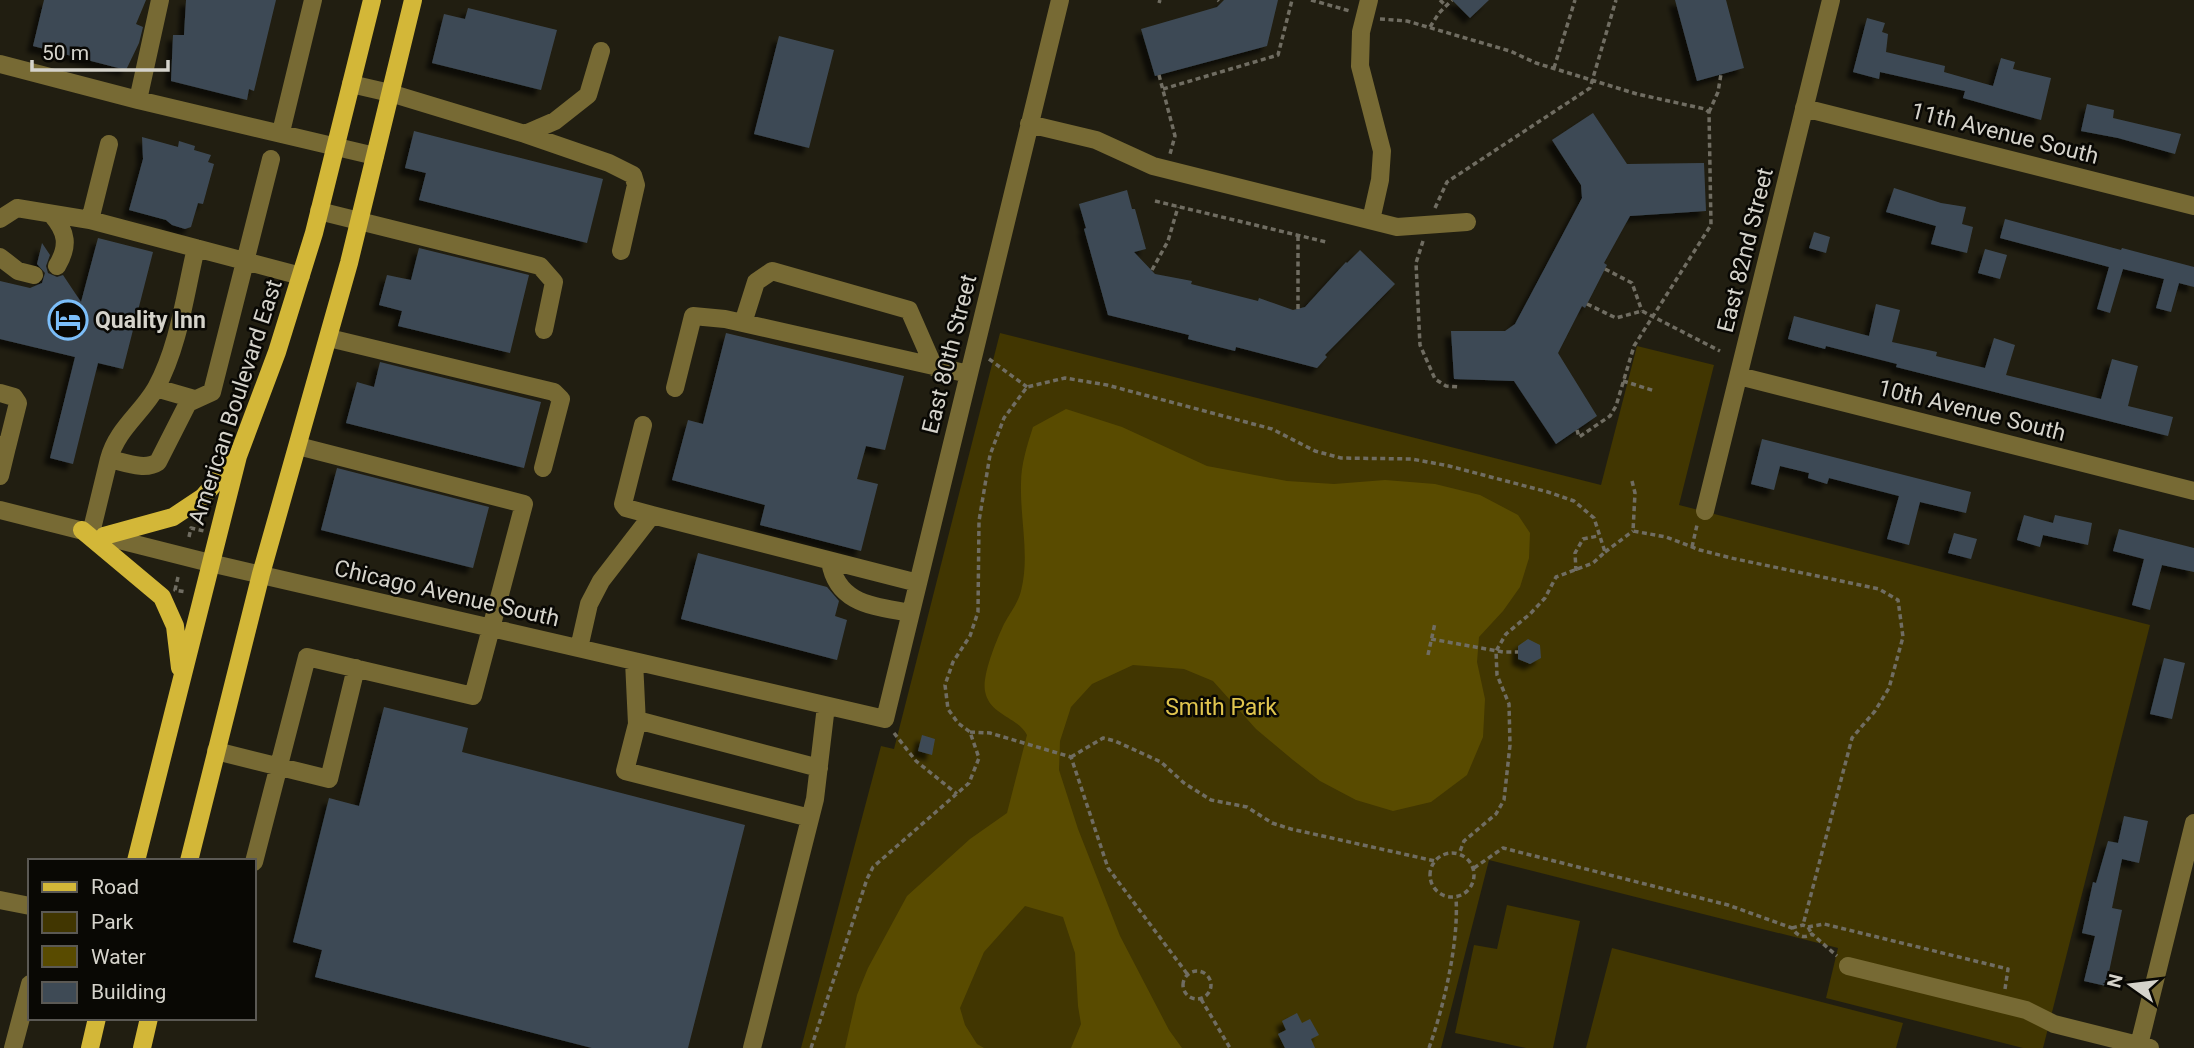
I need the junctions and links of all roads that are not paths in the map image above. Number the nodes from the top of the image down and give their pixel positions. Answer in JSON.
{"nodes":[{"id":1,"x":160,"y":0,"type":"edge"},
{"id":2,"x":313,"y":0,"type":"edge"},
{"id":3,"x":372,"y":0,"type":"edge"},
{"id":4,"x":413,"y":0,"type":"edge"},
{"id":5,"x":1831,"y":0,"type":"edge"},
{"id":6,"x":1054,"y":1,"type":"edge"},
{"id":7,"x":1371,"y":11,"type":"edge"},
{"id":8,"x":601,"y":51,"type":"dead end"},
{"id":9,"x":0,"y":64,"type":"edge"},
{"id":10,"x":351,"y":84,"type":"junction"},
{"id":11,"x":390,"y":93,"type":"junction"},
{"id":12,"x":138,"y":100,"type":"junction"},
{"id":13,"x":1804,"y":108,"type":"junction"},
{"id":14,"x":1029,"y":124,"type":"junction"},
{"id":15,"x":281,"y":132,"type":"junction"},
{"id":16,"x":525,"y":134,"type":"junction"},
{"id":17,"x":109,"y":144,"type":"dead end"},
{"id":18,"x":336,"y":145,"type":"junction"},
{"id":19,"x":375,"y":156,"type":"junction"},
{"id":20,"x":271,"y":159,"type":"dead end"},
{"id":21,"x":2194,"y":206,"type":"edge"},
{"id":22,"x":319,"y":211,"type":"junction"},
{"id":23,"x":52,"y":215,"type":"junction"},
{"id":24,"x":0,"y":219,"type":"edge"},
{"id":25,"x":90,"y":220,"type":"junction"},
{"id":26,"x":1371,"y":220,"type":"junction"},
{"id":27,"x":359,"y":221,"type":"junction"},
{"id":28,"x":1467,"y":222,"type":"dead end"},
{"id":29,"x":196,"y":248,"type":"junction"},
{"id":30,"x":621,"y":251,"type":"dead end"},
{"id":31,"x":0,"y":257,"type":"edge"},
{"id":32,"x":245,"y":261,"type":"junction"},
{"id":33,"x":57,"y":266,"type":"dead end"},
{"id":34,"x":34,"y":275,"type":"dead end"},
{"id":35,"x":301,"y":276,"type":"junction"},
{"id":36,"x":743,"y":323,"type":"junction"},
{"id":37,"x":544,"y":330,"type":"dead end"},
{"id":38,"x":329,"y":338,"type":"junction"},
{"id":39,"x":934,"y":367,"type":"junction"},
{"id":40,"x":969,"y":374,"type":"junction"},
{"id":41,"x":1739,"y":376,"type":"junction"},
{"id":42,"x":156,"y":388,"type":"junction"},
{"id":43,"x":675,"y":388,"type":"dead end"},
{"id":44,"x":0,"y":393,"type":"edge"},
{"id":45,"x":194,"y":399,"type":"junction"},
{"id":46,"x":643,"y":425,"type":"dead end"},
{"id":47,"x":4,"y":446,"type":"edge"},
{"id":48,"x":298,"y":446,"type":"junction"},
{"id":49,"x":239,"y":456,"type":"junction"},
{"id":50,"x":109,"y":459,"type":"junction"},
{"id":51,"x":543,"y":468,"type":"dead end"},
{"id":52,"x":0,"y":476,"type":"edge"},
{"id":53,"x":2194,"y":491,"type":"edge"},
{"id":54,"x":0,"y":510,"type":"edge"},
{"id":55,"x":652,"y":515,"type":"junction"},
{"id":56,"x":1702,"y":515,"type":"road end"},
{"id":57,"x":92,"y":533,"type":"junction"},
{"id":58,"x":830,"y":561,"type":"junction"},
{"id":59,"x":210,"y":563,"type":"junction"},
{"id":60,"x":261,"y":574,"type":"junction"},
{"id":61,"x":918,"y":583,"type":"junction"},
{"id":62,"x":911,"y":613,"type":"junction"},
{"id":63,"x":491,"y":628,"type":"junction"},
{"id":64,"x":579,"y":648,"type":"junction"},
{"id":65,"x":634,"y":661,"type":"junction"},
{"id":66,"x":356,"y":668,"type":"junction"},
{"id":67,"x":182,"y":679,"type":"junction"},
{"id":68,"x":826,"y":706,"type":"junction"},
{"id":69,"x":885,"y":719,"type":"joint"},
{"id":70,"x":637,"y":720,"type":"junction"},
{"id":71,"x":216,"y":751,"type":"junction"},
{"id":72,"x":278,"y":766,"type":"junction"},
{"id":73,"x":819,"y":768,"type":"junction"},
{"id":74,"x":810,"y":818,"type":"junction"},
{"id":75,"x":2194,"y":822,"type":"edge"},
{"id":76,"x":137,"y":859,"type":"edge"},
{"id":77,"x":189,"y":859,"type":"edge"},
{"id":78,"x":255,"y":859,"type":"edge"},
{"id":79,"x":0,"y":900,"type":"edge"},
{"id":80,"x":28,"y":906,"type":"edge"},
{"id":81,"x":1848,"y":966,"type":"road end"},
{"id":82,"x":28,"y":992,"type":"edge"},
{"id":83,"x":97,"y":1020,"type":"edge"},
{"id":84,"x":149,"y":1020,"type":"edge"},
{"id":85,"x":2145,"y":1047,"type":"edge"},
{"id":86,"x":13,"y":1048,"type":"edge"},
{"id":87,"x":90,"y":1048,"type":"edge"},
{"id":88,"x":142,"y":1048,"type":"edge"},
{"id":89,"x":752,"y":1048,"type":"edge"}],
"edges":[{"from":1,"to":12,"type":"street"},
{"from":2,"to":15,"type":"street"},
{"from":3,"to":10,"type":"main road","name":"American Boulevard East"},
{"from":4,"to":11,"type":"main road"},
{"from":5,"to":13,"type":"street","name":"East 82nd Street"},
{"from":6,"to":14,"type":"street","name":"East 80th Street"},
{"from":7,"to":26,"type":"street"},
{"from":8,"to":16,"type":"street"},
{"from":9,"to":12,"type":"street"},
{"from":10,"to":11,"type":"street"},
{"from":10,"to":18,"type":"main road","name":"American Boulevard East"},
{"from":11,"to":16,"type":"street"},
{"from":11,"to":19,"type":"main road"},
{"from":12,"to":15,"type":"street"},
{"from":13,"to":21,"type":"street","name":"11th Avenue South"},
{"from":13,"to":41,"type":"street","name":"East 82nd Street"},
{"from":14,"to":26,"type":"street"},
{"from":14,"to":40,"type":"street","name":"East 80th Street"},
{"from":15,"to":18,"type":"street"},
{"from":16,"to":30,"type":"street"},
{"from":17,"to":25,"type":"street"},
{"from":18,"to":19,"type":"street"},
{"from":18,"to":22,"type":"main road","name":"American Boulevard East"},
{"from":19,"to":27,"type":"main road"},
{"from":20,"to":32,"type":"street"},
{"from":22,"to":27,"type":"street"},
{"from":22,"to":35,"type":"main road","name":"American Boulevard East"},
{"from":23,"to":24,"type":"street"},
{"from":23,"to":25,"type":"street"},
{"from":23,"to":33,"type":"street"},
{"from":25,"to":29,"type":"street"},
{"from":26,"to":28,"type":"street"},
{"from":27,"to":37,"type":"street"},
{"from":27,"to":38,"type":"main road"},
{"from":29,"to":32,"type":"street"},
{"from":29,"to":42,"type":"street"},
{"from":31,"to":34,"type":"street"},
{"from":32,"to":35,"type":"street"},
{"from":32,"to":45,"type":"street"},
{"from":35,"to":49,"type":"main road","name":"American Boulevard East"},
{"from":36,"to":39,"type":"street"},
{"from":36,"to":39,"type":"street"},
{"from":36,"to":43,"type":"street"},
{"from":38,"to":48,"type":"main road"},
{"from":38,"to":51,"type":"street"},
{"from":39,"to":40,"type":"street"},
{"from":40,"to":61,"type":"street","name":"East 80th Street"},
{"from":41,"to":53,"type":"street","name":"10th Avenue South"},
{"from":41,"to":56,"type":"street","name":"East 82nd Street"},
{"from":42,"to":45,"type":"street"},
{"from":42,"to":50,"type":"street"},
{"from":44,"to":47,"type":"street"},
{"from":45,"to":50,"type":"street"},
{"from":46,"to":55,"type":"street"},
{"from":47,"to":52,"type":"street"},
{"from":48,"to":60,"type":"main road"},
{"from":48,"to":63,"type":"street"},
{"from":49,"to":57,"type":"main road"},
{"from":49,"to":59,"type":"main road","name":"American Boulevard East"},
{"from":50,"to":57,"type":"street"},
{"from":54,"to":57,"type":"street","name":"Chicago Avenue South"},
{"from":55,"to":58,"type":"street"},
{"from":55,"to":64,"type":"street"},
{"from":57,"to":59,"type":"street","name":"Chicago Avenue South"},
{"from":57,"to":67,"type":"main road"},
{"from":58,"to":61,"type":"street"},
{"from":58,"to":62,"type":"street"},
{"from":59,"to":60,"type":"street","name":"Chicago Avenue South"},
{"from":59,"to":67,"type":"main road","name":"American Boulevard East"},
{"from":60,"to":63,"type":"street","name":"Chicago Avenue South"},
{"from":60,"to":71,"type":"main road"},
{"from":61,"to":62,"type":"street","name":"East 80th Street"},
{"from":62,"to":69,"type":"street","name":"East 80th Street"},
{"from":63,"to":64,"type":"street","name":"Chicago Avenue South"},
{"from":63,"to":66,"type":"street"},
{"from":64,"to":65,"type":"street","name":"Chicago Avenue South"},
{"from":65,"to":68,"type":"street","name":"Chicago Avenue South"},
{"from":65,"to":70,"type":"street"},
{"from":66,"to":72,"type":"street"},
{"from":66,"to":72,"type":"street"},
{"from":67,"to":76,"type":"main road","name":"American Boulevard East"},
{"from":68,"to":69,"type":"street","name":"Chicago Avenue South"},
{"from":68,"to":73,"type":"street"},
{"from":70,"to":73,"type":"street"},
{"from":70,"to":74,"type":"street"},
{"from":71,"to":72,"type":"street"},
{"from":71,"to":77,"type":"main road"},
{"from":72,"to":78,"type":"street"},
{"from":73,"to":74,"type":"street"},
{"from":74,"to":89,"type":"street"},
{"from":75,"to":85,"type":"street"},
{"from":79,"to":80,"type":"street"},
{"from":81,"to":85,"type":"street"},
{"from":82,"to":86,"type":"street"},
{"from":83,"to":87,"type":"main road"},
{"from":84,"to":88,"type":"main road"}]}
